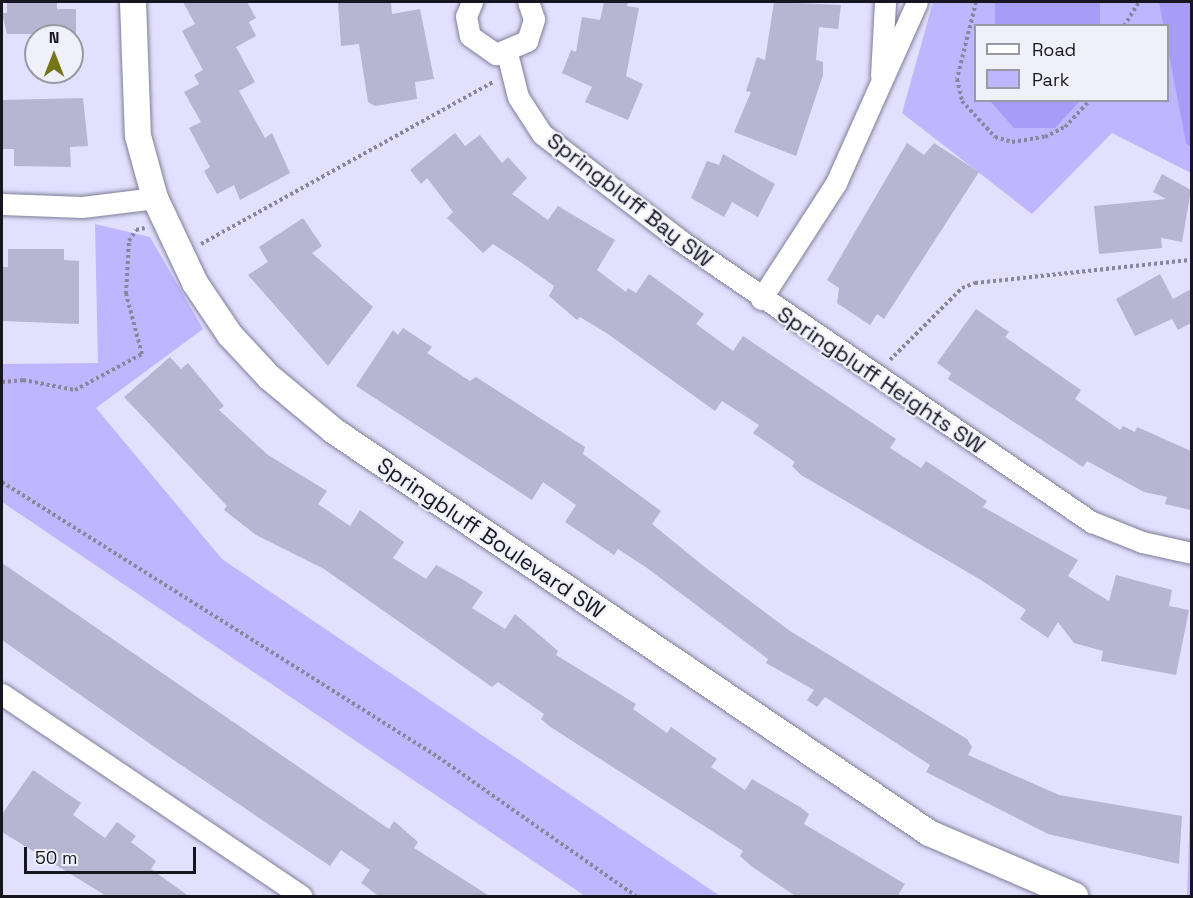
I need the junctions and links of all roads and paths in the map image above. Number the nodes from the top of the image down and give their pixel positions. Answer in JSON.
{"nodes":[{"id":1,"x":133,"y":2,"type":"edge"},
{"id":2,"x":472,"y":2,"type":"edge"},
{"id":3,"x":528,"y":2,"type":"edge"},
{"id":4,"x":885,"y":2,"type":"edge"},
{"id":5,"x":917,"y":2,"type":"edge"},
{"id":6,"x":976,"y":2,"type":"edge"},
{"id":7,"x":1140,"y":2,"type":"edge"},
{"id":8,"x":1125,"y":24,"type":"edge"},
{"id":9,"x":507,"y":53,"type":"junction"},
{"id":10,"x":511,"y":76,"type":"junction"},
{"id":11,"x":880,"y":79,"type":"junction"},
{"id":12,"x":1088,"y":102,"type":"edge"},
{"id":13,"x":155,"y":198,"type":"junction"},
{"id":14,"x":2,"y":204,"type":"edge"},
{"id":15,"x":166,"y":224,"type":"junction"},
{"id":16,"x":196,"y":236,"type":"dead end"},
{"id":17,"x":1191,"y":260,"type":"edge"},
{"id":18,"x":761,"y":299,"type":"junction"},
{"id":19,"x":875,"y":375,"type":"junction"},
{"id":20,"x":2,"y":382,"type":"edge"},
{"id":21,"x":2,"y":482,"type":"edge"},
{"id":22,"x":1191,"y":553,"type":"edge"},
{"id":23,"x":2,"y":694,"type":"edge"},
{"id":24,"x":301,"y":897,"type":"edge"},
{"id":25,"x":636,"y":897,"type":"edge"},
{"id":26,"x":1075,"y":897,"type":"edge"}],
"edges":[{"from":1,"to":13,"type":"street","name":"Springbluff Boulevard SW"},
{"from":2,"to":9,"type":"street"},
{"from":3,"to":9,"type":"street"},
{"from":4,"to":11,"type":"street","name":"Springbluff Heights SW"},
{"from":5,"to":11,"type":"street","name":"Springbluff Heights SW"},
{"from":6,"to":12,"type":"path"},
{"from":7,"to":8,"type":"path"},
{"from":9,"to":10,"type":"street","name":"Springbluff Bay SW"},
{"from":10,"to":16,"type":"path"},
{"from":10,"to":18,"type":"street","name":"Springbluff Bay SW"},
{"from":11,"to":18,"type":"street","name":"Springbluff Heights SW"},
{"from":13,"to":14,"type":"street"},
{"from":13,"to":15,"type":"street","name":"Springbluff Boulevard SW"},
{"from":15,"to":20,"type":"path"},
{"from":15,"to":26,"type":"street","name":"Springbluff Boulevard SW"},
{"from":17,"to":19,"type":"path"},
{"from":18,"to":19,"type":"street","name":"Springbluff Heights SW"},
{"from":19,"to":22,"type":"street","name":"Springbluff Heights SW"},
{"from":21,"to":25,"type":"path"},
{"from":23,"to":24,"type":"street"}]}
